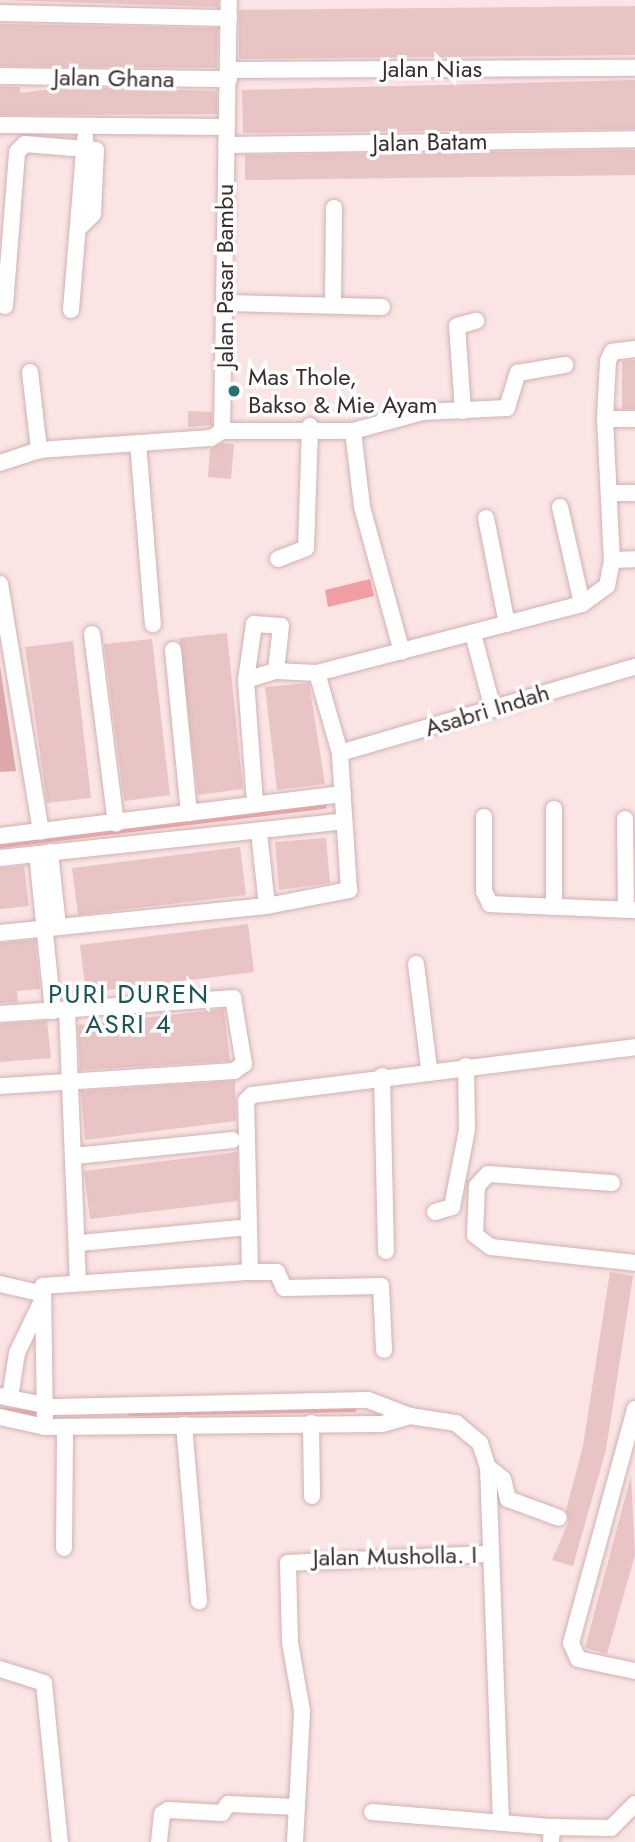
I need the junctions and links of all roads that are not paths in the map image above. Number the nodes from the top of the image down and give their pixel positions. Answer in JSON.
{"nodes":[{"id":1,"x":229,"y":0,"type":"edge"},
{"id":2,"x":0,"y":13,"type":"edge"},
{"id":3,"x":229,"y":18,"type":"junction"},
{"id":4,"x":635,"y":68,"type":"edge"},
{"id":5,"x":229,"y":75,"type":"junction"},
{"id":6,"x":0,"y":76,"type":"edge"},
{"id":7,"x":0,"y":125,"type":"edge"},
{"id":8,"x":86,"y":125,"type":"junction"},
{"id":9,"x":226,"y":127,"type":"junction"},
{"id":10,"x":635,"y":139,"type":"edge"},
{"id":11,"x":226,"y":145,"type":"junction"},
{"id":12,"x":84,"y":149,"type":"junction"},
{"id":13,"x":334,"y":208,"type":"dead end"},
{"id":14,"x":226,"y":303,"type":"junction"},
{"id":15,"x":333,"y":304,"type":"junction"},
{"id":16,"x":5,"y":306,"type":"dead end"},
{"id":17,"x":382,"y":307,"type":"dead end"},
{"id":18,"x":71,"y":310,"type":"dead end"},
{"id":19,"x":476,"y":321,"type":"dead end"},
{"id":20,"x":635,"y":349,"type":"edge"},
{"id":21,"x":565,"y":365,"type":"dead end"},
{"id":22,"x":30,"y":372,"type":"dead end"},
{"id":23,"x":463,"y":411,"type":"junction"},
{"id":24,"x":605,"y":419,"type":"junction"},
{"id":25,"x":635,"y":419,"type":"edge"},
{"id":26,"x":310,"y":426,"type":"junction"},
{"id":27,"x":222,"y":431,"type":"junction"},
{"id":28,"x":352,"y":431,"type":"junction"},
{"id":29,"x":138,"y":443,"type":"junction"},
{"id":30,"x":39,"y":450,"type":"junction"},
{"id":31,"x":0,"y":463,"type":"edge"},
{"id":32,"x":609,"y":493,"type":"junction"},
{"id":33,"x":635,"y":493,"type":"edge"},
{"id":34,"x":560,"y":507,"type":"dead end"},
{"id":35,"x":486,"y":518,"type":"dead end"},
{"id":36,"x":278,"y":559,"type":"dead end"},
{"id":37,"x":611,"y":559,"type":"junction"},
{"id":38,"x":635,"y":559,"type":"edge"},
{"id":39,"x":0,"y":584,"type":"edge"},
{"id":40,"x":582,"y":604,"type":"junction"},
{"id":41,"x":153,"y":624,"type":"dead end"},
{"id":42,"x":507,"y":624,"type":"junction"},
{"id":43,"x":92,"y":634,"type":"dead end"},
{"id":44,"x":473,"y":634,"type":"junction"},
{"id":45,"x":173,"y":650,"type":"dead end"},
{"id":46,"x":402,"y":652,"type":"junction"},
{"id":47,"x":635,"y":667,"type":"edge"},
{"id":48,"x":276,"y":671,"type":"junction"},
{"id":49,"x":317,"y":673,"type":"junction"},
{"id":50,"x":246,"y":680,"type":"junction"},
{"id":51,"x":493,"y":709,"type":"junction"},
{"id":52,"x":340,"y":753,"type":"junction"},
{"id":53,"x":342,"y":794,"type":"junction"},
{"id":54,"x":255,"y":803,"type":"junction"},
{"id":55,"x":554,"y":809,"type":"dead end"},
{"id":56,"x":189,"y":813,"type":"junction"},
{"id":57,"x":484,"y":817,"type":"dead end"},
{"id":58,"x":625,"y":819,"type":"dead end"},
{"id":59,"x":344,"y":821,"type":"junction"},
{"id":60,"x":116,"y":823,"type":"junction"},
{"id":61,"x":259,"y":832,"type":"junction"},
{"id":62,"x":0,"y":836,"type":"edge"},
{"id":63,"x":34,"y":845,"type":"junction"},
{"id":64,"x":0,"y":858,"type":"edge"},
{"id":65,"x":267,"y":906,"type":"junction"},
{"id":66,"x":554,"y":907,"type":"junction"},
{"id":67,"x":630,"y":909,"type":"edge"},
{"id":68,"x":51,"y":927,"type":"junction"},
{"id":69,"x":0,"y":933,"type":"edge"},
{"id":70,"x":416,"y":964,"type":"dead end"},
{"id":71,"x":60,"y":1011,"type":"junction"},
{"id":72,"x":0,"y":1013,"type":"edge"},
{"id":73,"x":635,"y":1047,"type":"edge"},
{"id":74,"x":466,"y":1066,"type":"junction"},
{"id":75,"x":429,"y":1069,"type":"junction"},
{"id":76,"x":382,"y":1076,"type":"junction"},
{"id":77,"x":66,"y":1082,"type":"junction"},
{"id":78,"x":0,"y":1086,"type":"edge"},
{"id":79,"x":232,"y":1140,"type":"dead end"},
{"id":80,"x":75,"y":1156,"type":"junction"},
{"id":81,"x":611,"y":1183,"type":"dead end"},
{"id":82,"x":435,"y":1212,"type":"dead end"},
{"id":83,"x":240,"y":1228,"type":"dead end"},
{"id":84,"x":80,"y":1243,"type":"junction"},
{"id":85,"x":386,"y":1251,"type":"dead end"},
{"id":86,"x":635,"y":1263,"type":"edge"},
{"id":87,"x":250,"y":1272,"type":"junction"},
{"id":88,"x":78,"y":1283,"type":"junction"},
{"id":89,"x":0,"y":1284,"type":"edge"},
{"id":90,"x":39,"y":1299,"type":"junction"},
{"id":91,"x":384,"y":1350,"type":"dead end"},
{"id":92,"x":5,"y":1397,"type":"edge"},
{"id":93,"x":45,"y":1406,"type":"junction"},
{"id":94,"x":635,"y":1409,"type":"edge"},
{"id":95,"x":410,"y":1416,"type":"junction"},
{"id":96,"x":0,"y":1417,"type":"edge"},
{"id":97,"x":311,"y":1423,"type":"junction"},
{"id":98,"x":184,"y":1426,"type":"junction"},
{"id":99,"x":45,"y":1427,"type":"junction"},
{"id":100,"x":65,"y":1427,"type":"junction"},
{"id":101,"x":630,"y":1460,"type":"edge"},
{"id":102,"x":488,"y":1467,"type":"junction"},
{"id":103,"x":312,"y":1496,"type":"dead end"},
{"id":104,"x":559,"y":1518,"type":"dead end"},
{"id":105,"x":64,"y":1548,"type":"dead end"},
{"id":106,"x":489,"y":1554,"type":"junction"},
{"id":107,"x":199,"y":1601,"type":"dead end"},
{"id":108,"x":0,"y":1668,"type":"edge"},
{"id":109,"x":635,"y":1671,"type":"edge"},
{"id":110,"x":635,"y":1804,"type":"edge"},
{"id":111,"x":297,"y":1807,"type":"junction"},
{"id":112,"x":372,"y":1812,"type":"dead end"},
{"id":113,"x":501,"y":1819,"type":"junction"},
{"id":114,"x":552,"y":1834,"type":"edge"},
{"id":115,"x":60,"y":1842,"type":"edge"},
{"id":116,"x":159,"y":1842,"type":"edge"},
{"id":117,"x":295,"y":1842,"type":"edge"}],
"edges":[{"from":1,"to":3,"type":"street","name":"Jalan Pasar Bambu"},
{"from":2,"to":3,"type":"street"},
{"from":3,"to":5,"type":"street","name":"Jalan Pasar Bambu"},
{"from":4,"to":5,"type":"street","name":"Jalan Nias"},
{"from":5,"to":6,"type":"street","name":"Jalan Ghana"},
{"from":5,"to":9,"type":"street","name":"Jalan Pasar Bambu"},
{"from":7,"to":8,"type":"street"},
{"from":8,"to":9,"type":"street"},
{"from":8,"to":12,"type":"street"},
{"from":9,"to":11,"type":"street","name":"Jalan Pasar Bambu"},
{"from":10,"to":11,"type":"street","name":"Jalan Batam"},
{"from":11,"to":14,"type":"street","name":"Jalan Pasar Bambu"},
{"from":12,"to":16,"type":"street"},
{"from":12,"to":18,"type":"street"},
{"from":13,"to":15,"type":"street"},
{"from":14,"to":15,"type":"street"},
{"from":14,"to":27,"type":"street","name":"Jalan Pasar Bambu"},
{"from":15,"to":17,"type":"street"},
{"from":19,"to":23,"type":"street"},
{"from":20,"to":24,"type":"street"},
{"from":21,"to":23,"type":"street"},
{"from":22,"to":30,"type":"street"},
{"from":23,"to":28,"type":"street"},
{"from":24,"to":25,"type":"street"},
{"from":24,"to":32,"type":"street"},
{"from":26,"to":27,"type":"street"},
{"from":26,"to":28,"type":"street"},
{"from":26,"to":36,"type":"street"},
{"from":27,"to":29,"type":"street"},
{"from":28,"to":46,"type":"street"},
{"from":29,"to":30,"type":"street"},
{"from":29,"to":41,"type":"street"},
{"from":30,"to":31,"type":"street"},
{"from":32,"to":33,"type":"street"},
{"from":32,"to":37,"type":"street"},
{"from":34,"to":40,"type":"street"},
{"from":35,"to":42,"type":"street"},
{"from":37,"to":38,"type":"street"},
{"from":37,"to":40,"type":"street"},
{"from":39,"to":63,"type":"street"},
{"from":40,"to":42,"type":"street"},
{"from":42,"to":44,"type":"street"},
{"from":43,"to":60,"type":"street"},
{"from":44,"to":46,"type":"street"},
{"from":44,"to":51,"type":"street"},
{"from":45,"to":56,"type":"street"},
{"from":46,"to":49,"type":"street"},
{"from":47,"to":51,"type":"street","name":"Asabri Indah"},
{"from":48,"to":49,"type":"street"},
{"from":48,"to":50,"type":"street"},
{"from":48,"to":50,"type":"street"},
{"from":49,"to":52,"type":"street"},
{"from":50,"to":54,"type":"street"},
{"from":51,"to":52,"type":"street","name":"Asabri Indah"},
{"from":52,"to":53,"type":"street"},
{"from":53,"to":54,"type":"street"},
{"from":53,"to":59,"type":"street"},
{"from":54,"to":56,"type":"street"},
{"from":55,"to":66,"type":"street"},
{"from":56,"to":60,"type":"street"},
{"from":57,"to":66,"type":"street"},
{"from":58,"to":67,"type":"street"},
{"from":59,"to":61,"type":"street"},
{"from":59,"to":65,"type":"street"},
{"from":60,"to":63,"type":"street"},
{"from":61,"to":63,"type":"street"},
{"from":61,"to":65,"type":"street"},
{"from":62,"to":63,"type":"street"},
{"from":63,"to":64,"type":"street"},
{"from":63,"to":68,"type":"street"},
{"from":65,"to":68,"type":"street"},
{"from":66,"to":67,"type":"street"},
{"from":68,"to":69,"type":"street"},
{"from":68,"to":71,"type":"street"},
{"from":70,"to":75,"type":"street"},
{"from":71,"to":72,"type":"street"},
{"from":71,"to":77,"type":"street"},
{"from":71,"to":77,"type":"street"},
{"from":73,"to":74,"type":"street"},
{"from":74,"to":75,"type":"street"},
{"from":74,"to":82,"type":"street"},
{"from":75,"to":76,"type":"street"},
{"from":76,"to":85,"type":"street"},
{"from":76,"to":87,"type":"street"},
{"from":77,"to":78,"type":"street"},
{"from":77,"to":80,"type":"street"},
{"from":79,"to":80,"type":"street"},
{"from":80,"to":84,"type":"street"},
{"from":81,"to":86,"type":"street"},
{"from":83,"to":84,"type":"street"},
{"from":84,"to":88,"type":"street"},
{"from":87,"to":88,"type":"street"},
{"from":87,"to":91,"type":"street"},
{"from":88,"to":90,"type":"street"},
{"from":89,"to":90,"type":"street"},
{"from":90,"to":92,"type":"street"},
{"from":90,"to":93,"type":"street"},
{"from":92,"to":93,"type":"street"},
{"from":93,"to":95,"type":"street"},
{"from":93,"to":99,"type":"street"},
{"from":94,"to":101,"type":"street"},
{"from":95,"to":97,"type":"street"},
{"from":95,"to":102,"type":"street"},
{"from":96,"to":99,"type":"street"},
{"from":97,"to":98,"type":"street"},
{"from":97,"to":103,"type":"street"},
{"from":98,"to":100,"type":"street"},
{"from":98,"to":107,"type":"street"},
{"from":99,"to":100,"type":"street"},
{"from":100,"to":105,"type":"street"},
{"from":101,"to":109,"type":"street"},
{"from":102,"to":104,"type":"street"},
{"from":102,"to":106,"type":"street"},
{"from":106,"to":111,"type":"street","name":"Jalan Musholla. I"},
{"from":106,"to":113,"type":"street"},
{"from":108,"to":115,"type":"street"},
{"from":110,"to":114,"type":"street"},
{"from":111,"to":116,"type":"street"},
{"from":111,"to":117,"type":"street","name":"Jalan Musholla. I"},
{"from":112,"to":113,"type":"street"},
{"from":113,"to":114,"type":"street"}]}
